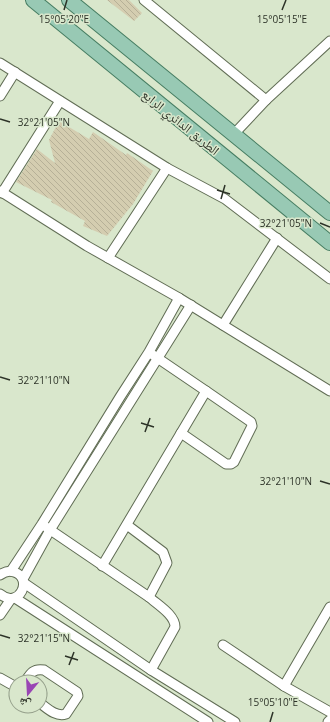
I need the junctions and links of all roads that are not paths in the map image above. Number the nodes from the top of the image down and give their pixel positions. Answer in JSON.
{"nodes":[{"id":1,"x":33,"y":0,"type":"edge"},
{"id":2,"x":69,"y":0,"type":"edge"},
{"id":3,"x":144,"y":0,"type":"edge"},
{"id":4,"x":330,"y":41,"type":"edge"},
{"id":5,"x":0,"y":63,"type":"edge"},
{"id":6,"x":14,"y":72,"type":"junction"},
{"id":7,"x":0,"y":96,"type":"edge"},
{"id":8,"x":266,"y":100,"type":"junction"},
{"id":9,"x":60,"y":101,"type":"junction"},
{"id":10,"x":234,"y":134,"type":"junction"},
{"id":11,"x":167,"y":168,"type":"junction"},
{"id":12,"x":1,"y":192,"type":"edge"},
{"id":13,"x":330,"y":213,"type":"edge"},
{"id":14,"x":277,"y":238,"type":"junction"},
{"id":15,"x":330,"y":243,"type":"edge"},
{"id":16,"x":108,"y":258,"type":"junction"},
{"id":17,"x":330,"y":279,"type":"edge"},
{"id":18,"x":179,"y":298,"type":"junction"},
{"id":19,"x":191,"y":305,"type":"junction"},
{"id":20,"x":223,"y":325,"type":"junction"},
{"id":21,"x":149,"y":352,"type":"junction"},
{"id":22,"x":158,"y":359,"type":"junction"},
{"id":23,"x":206,"y":391,"type":"junction"},
{"id":24,"x":330,"y":391,"type":"edge"},
{"id":25,"x":181,"y":433,"type":"junction"},
{"id":26,"x":42,"y":524,"type":"junction"},
{"id":27,"x":126,"y":525,"type":"junction"},
{"id":28,"x":50,"y":530,"type":"junction"},
{"id":29,"x":102,"y":566,"type":"junction"},
{"id":30,"x":4,"y":572,"type":"edge"},
{"id":31,"x":23,"y":581,"type":"junction"},
{"id":32,"x":0,"y":594,"type":"edge"},
{"id":33,"x":149,"y":597,"type":"junction"},
{"id":34,"x":13,"y":598,"type":"junction"},
{"id":35,"x":330,"y":607,"type":"edge"},
{"id":36,"x":0,"y":615,"type":"edge"},
{"id":37,"x":223,"y":645,"type":"dead end"},
{"id":38,"x":151,"y":670,"type":"junction"},
{"id":39,"x":30,"y":674,"type":"edge"},
{"id":40,"x":284,"y":686,"type":"junction"},
{"id":41,"x":202,"y":702,"type":"junction"},
{"id":42,"x":48,"y":708,"type":"edge"},
{"id":43,"x":330,"y":712,"type":"edge"},
{"id":44,"x":195,"y":714,"type":"junction"},
{"id":45,"x":189,"y":722,"type":"edge"},
{"id":46,"x":208,"y":722,"type":"edge"},
{"id":47,"x":235,"y":722,"type":"edge"}],
"edges":[{"from":1,"to":15,"type":"main road","name":"الطريق الدائري الرابع"},
{"from":2,"to":10,"type":"main road","name":"الطريق الدائري الرابع"},
{"from":3,"to":8,"type":"street"},
{"from":4,"to":8,"type":"street"},
{"from":5,"to":6,"type":"street"},
{"from":6,"to":7,"type":"street"},
{"from":6,"to":9,"type":"street"},
{"from":8,"to":10,"type":"street"},
{"from":9,"to":11,"type":"street"},
{"from":9,"to":12,"type":"street"},
{"from":10,"to":13,"type":"main road","name":"الطريق الدائري الرابع"},
{"from":11,"to":14,"type":"street"},
{"from":11,"to":16,"type":"street"},
{"from":12,"to":16,"type":"street"},
{"from":14,"to":17,"type":"street"},
{"from":14,"to":20,"type":"street"},
{"from":16,"to":18,"type":"street"},
{"from":18,"to":19,"type":"street"},
{"from":18,"to":21,"type":"street"},
{"from":19,"to":20,"type":"street"},
{"from":19,"to":22,"type":"street"},
{"from":20,"to":24,"type":"street"},
{"from":21,"to":22,"type":"street"},
{"from":21,"to":26,"type":"street"},
{"from":22,"to":23,"type":"street"},
{"from":22,"to":28,"type":"street"},
{"from":23,"to":25,"type":"street"},
{"from":23,"to":25,"type":"street"},
{"from":25,"to":27,"type":"street"},
{"from":26,"to":28,"type":"street"},
{"from":26,"to":30,"type":"street"},
{"from":27,"to":29,"type":"street"},
{"from":27,"to":33,"type":"street"},
{"from":28,"to":29,"type":"street"},
{"from":28,"to":31,"type":"street"},
{"from":29,"to":33,"type":"street"},
{"from":30,"to":31,"type":"street"},
{"from":31,"to":34,"type":"street"},
{"from":31,"to":38,"type":"street"},
{"from":32,"to":34,"type":"street"},
{"from":33,"to":38,"type":"street"},
{"from":34,"to":36,"type":"street"},
{"from":34,"to":44,"type":"street"},
{"from":35,"to":40,"type":"street"},
{"from":37,"to":40,"type":"street"},
{"from":38,"to":41,"type":"street"},
{"from":39,"to":42,"type":"street"},
{"from":40,"to":43,"type":"street"},
{"from":41,"to":44,"type":"street"},
{"from":41,"to":47,"type":"street"},
{"from":44,"to":45,"type":"street"},
{"from":44,"to":46,"type":"street"}]}
